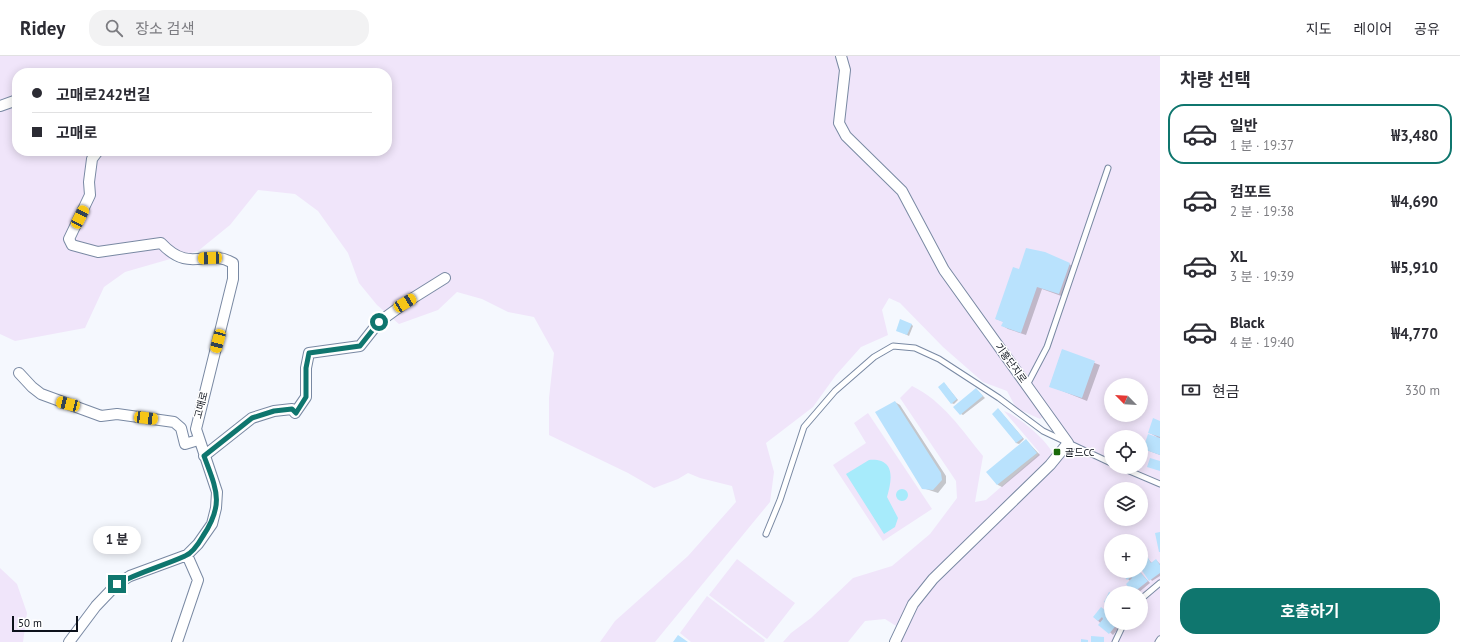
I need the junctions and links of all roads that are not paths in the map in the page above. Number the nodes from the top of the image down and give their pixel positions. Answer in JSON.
{"nodes":[{"id":1,"x":841,"y":56,"type":"edge"},
{"id":2,"x":12,"y":102,"type":"edge"},
{"id":3,"x":0,"y":106,"type":"edge"},
{"id":4,"x":94,"y":156,"type":"edge"},
{"id":5,"x":1108,"y":168,"type":"dead end"},
{"id":6,"x":446,"y":278,"type":"dead end"},
{"id":7,"x":19,"y":373,"type":"dead end"},
{"id":8,"x":1027,"y":385,"type":"junction"},
{"id":9,"x":198,"y":440,"type":"junction"},
{"id":10,"x":1068,"y":443,"type":"junction"},
{"id":11,"x":204,"y":456,"type":"junction"},
{"id":12,"x":1104,"y":460,"type":"edge"},
{"id":13,"x":1136,"y":474,"type":"edge"},
{"id":14,"x":1160,"y":484,"type":"edge"},
{"id":15,"x":766,"y":534,"type":"dead end"},
{"id":16,"x":187,"y":555,"type":"junction"},
{"id":17,"x":1160,"y":583,"type":"edge"},
{"id":18,"x":1148,"y":594,"type":"edge"},
{"id":19,"x":1121,"y":630,"type":"edge"},
{"id":20,"x":1160,"y":639,"type":"edge"},
{"id":21,"x":69,"y":642,"type":"edge"},
{"id":22,"x":177,"y":642,"type":"edge"},
{"id":23,"x":894,"y":642,"type":"edge"},
{"id":24,"x":1115,"y":642,"type":"edge"},
{"id":25,"x":1158,"y":642,"type":"edge"}],
"edges":[{"from":1,"to":8,"type":"street","name":"기흥단지로"},
{"from":2,"to":3,"type":"street"},
{"from":4,"to":9,"type":"street","name":"고매로"},
{"from":5,"to":8,"type":"lane"},
{"from":6,"to":11,"type":"street"},
{"from":7,"to":9,"type":"street"},
{"from":8,"to":10,"type":"street","name":"기흥단지로"},
{"from":9,"to":11,"type":"street","name":"고매로"},
{"from":10,"to":12,"type":"lane"},
{"from":10,"to":15,"type":"lane"},
{"from":10,"to":23,"type":"street"},
{"from":11,"to":16,"type":"street","name":"고매로"},
{"from":13,"to":14,"type":"lane"},
{"from":16,"to":21,"type":"street","name":"고매로"},
{"from":16,"to":22,"type":"street"},
{"from":17,"to":18,"type":"lane"},
{"from":19,"to":24,"type":"lane"},
{"from":20,"to":25,"type":"lane"}]}
